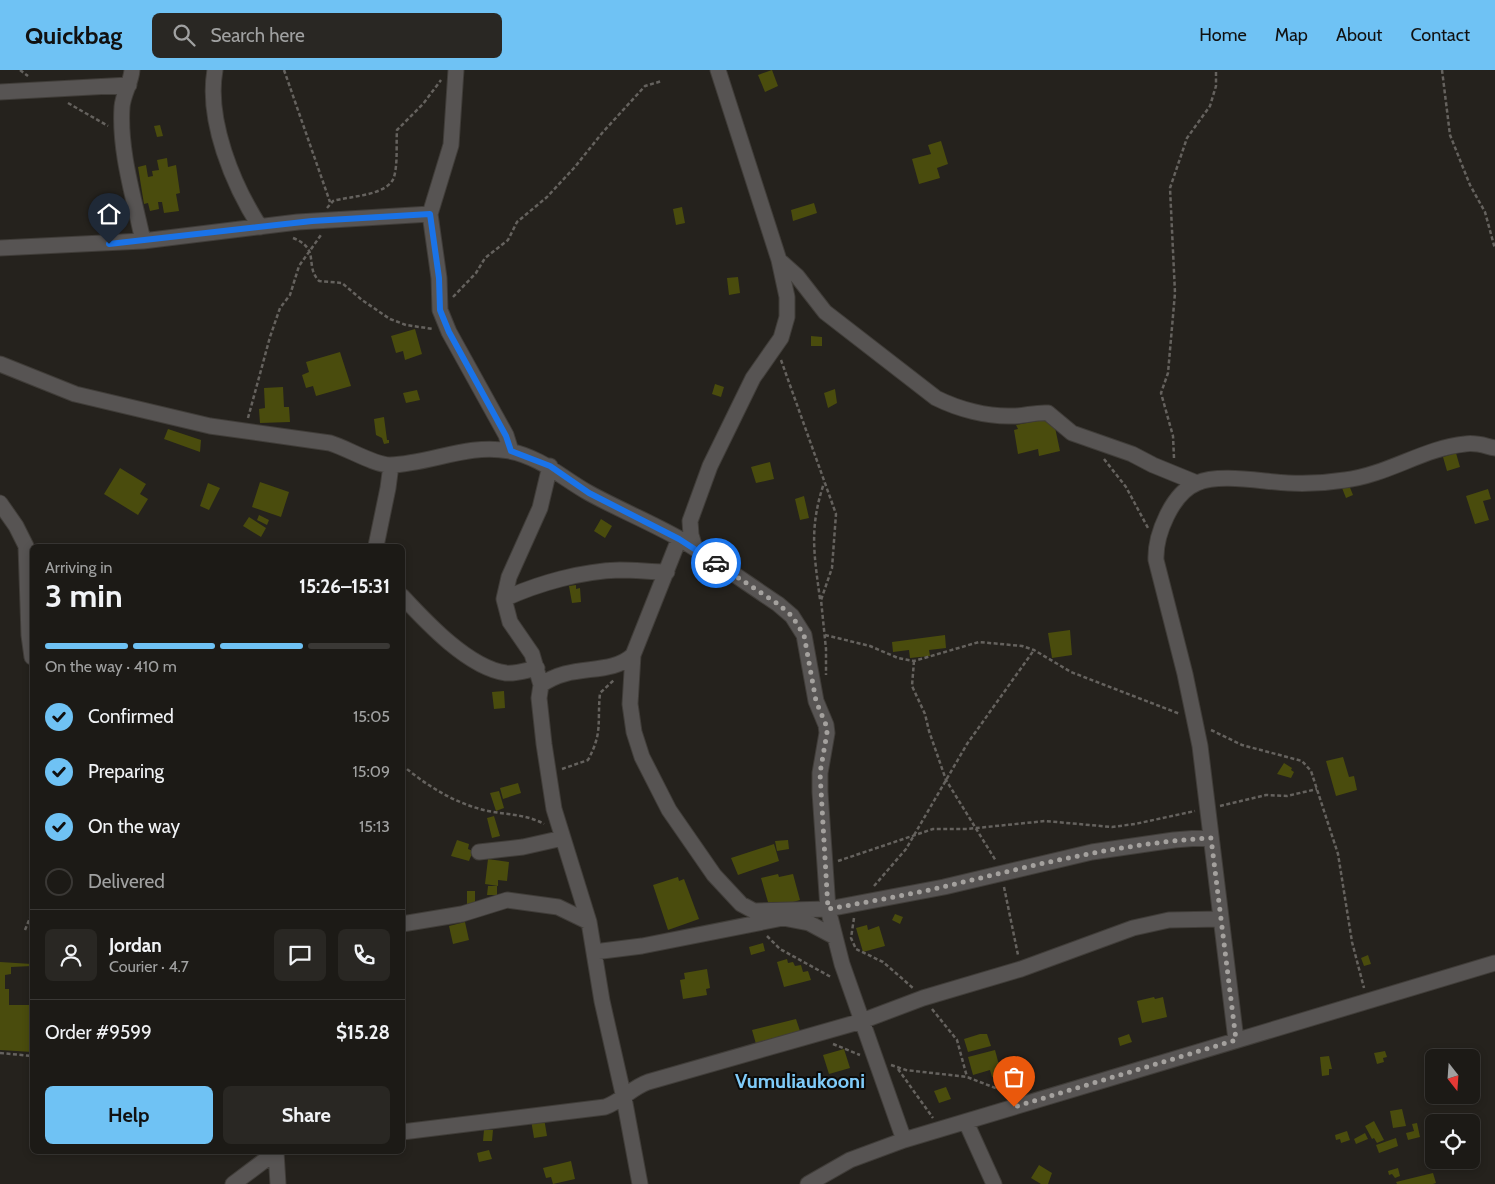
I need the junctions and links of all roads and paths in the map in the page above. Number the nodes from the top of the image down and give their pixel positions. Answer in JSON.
{"nodes":[{"id":1,"x":132,"y":70,"type":"edge"},
{"id":2,"x":215,"y":70,"type":"edge"},
{"id":3,"x":284,"y":70,"type":"edge"},
{"id":4,"x":456,"y":70,"type":"edge"},
{"id":5,"x":718,"y":70,"type":"edge"},
{"id":6,"x":1216,"y":70,"type":"edge"},
{"id":7,"x":1442,"y":70,"type":"edge"},
{"id":8,"x":442,"y":79,"type":"dead end"},
{"id":9,"x":662,"y":82,"type":"dead end"},
{"id":10,"x":129,"y":85,"type":"junction"},
{"id":11,"x":48,"y":91,"type":"junction"},
{"id":12,"x":0,"y":92,"type":"edge"},
{"id":13,"x":123,"y":135,"type":"junction"},
{"id":14,"x":330,"y":202,"type":"junction"},
{"id":15,"x":430,"y":214,"type":"junction"},
{"id":16,"x":326,"y":220,"type":"junction"},
{"id":17,"x":260,"y":227,"type":"junction"},
{"id":18,"x":291,"y":237,"type":"dead end"},
{"id":19,"x":143,"y":241,"type":"junction"},
{"id":20,"x":0,"y":248,"type":"edge"},
{"id":21,"x":310,"y":249,"type":"junction"},
{"id":22,"x":1495,"y":249,"type":"edge"},
{"id":23,"x":779,"y":260,"type":"junction"},
{"id":24,"x":440,"y":310,"type":"junction"},
{"id":25,"x":449,"y":332,"type":"junction"},
{"id":26,"x":776,"y":345,"type":"junction"},
{"id":27,"x":0,"y":364,"type":"edge"},
{"id":28,"x":245,"y":432,"type":"junction"},
{"id":29,"x":1491,"y":444,"type":"edge"},
{"id":30,"x":511,"y":451,"type":"junction"},
{"id":31,"x":1098,"y":454,"type":"dead end"},
{"id":32,"x":391,"y":465,"type":"junction"},
{"id":33,"x":550,"y":466,"type":"junction"},
{"id":34,"x":1170,"y":472,"type":"junction"},
{"id":35,"x":824,"y":482,"type":"junction"},
{"id":36,"x":1197,"y":483,"type":"junction"},
{"id":37,"x":0,"y":503,"type":"edge"},
{"id":38,"x":679,"y":539,"type":"junction"},
{"id":39,"x":376,"y":544,"type":"edge"},
{"id":40,"x":695,"y":548,"type":"junction"},
{"id":41,"x":1156,"y":548,"type":"junction"},
{"id":42,"x":667,"y":572,"type":"junction"},
{"id":43,"x":405,"y":599,"type":"edge"},
{"id":44,"x":504,"y":600,"type":"junction"},
{"id":45,"x":820,"y":600,"type":"junction"},
{"id":46,"x":825,"y":635,"type":"junction"},
{"id":47,"x":30,"y":642,"type":"edge"},
{"id":48,"x":1034,"y":650,"type":"junction"},
{"id":49,"x":629,"y":659,"type":"junction"},
{"id":50,"x":914,"y":661,"type":"junction"},
{"id":51,"x":536,"y":668,"type":"junction"},
{"id":52,"x":826,"y":678,"type":"dead end"},
{"id":53,"x":541,"y":685,"type":"junction"},
{"id":54,"x":1195,"y":720,"type":"junction"},
{"id":55,"x":405,"y":767,"type":"edge"},
{"id":56,"x":547,"y":770,"type":"junction"},
{"id":57,"x":946,"y":780,"type":"junction"},
{"id":58,"x":1317,"y":790,"type":"junction"},
{"id":59,"x":1208,"y":808,"type":"junction"},
{"id":60,"x":977,"y":827,"type":"junction"},
{"id":61,"x":916,"y":834,"type":"junction"},
{"id":62,"x":561,"y":838,"type":"junction"},
{"id":63,"x":1211,"y":838,"type":"junction"},
{"id":64,"x":479,"y":852,"type":"dead end"},
{"id":65,"x":825,"y":865,"type":"junction"},
{"id":66,"x":1002,"y":872,"type":"junction"},
{"id":67,"x":872,"y":887,"type":"dead end"},
{"id":68,"x":856,"y":904,"type":"junction"},
{"id":69,"x":828,"y":909,"type":"junction"},
{"id":70,"x":30,"y":917,"type":"edge"},
{"id":71,"x":1220,"y":919,"type":"junction"},
{"id":72,"x":589,"y":922,"type":"junction"},
{"id":73,"x":758,"y":922,"type":"junction"},
{"id":74,"x":405,"y":923,"type":"edge"},
{"id":75,"x":24,"y":930,"type":"dead end"},
{"id":76,"x":835,"y":938,"type":"junction"},
{"id":77,"x":594,"y":952,"type":"junction"},
{"id":78,"x":1495,"y":963,"type":"edge"},
{"id":79,"x":1021,"y":969,"type":"junction"},
{"id":80,"x":850,"y":988,"type":"junction"},
{"id":81,"x":923,"y":998,"type":"junction"},
{"id":82,"x":1367,"y":1002,"type":"junction"},
{"id":83,"x":862,"y":1022,"type":"junction"},
{"id":84,"x":1236,"y":1040,"type":"junction"},
{"id":85,"x":826,"y":1043,"type":"dead end"},
{"id":86,"x":0,"y":1054,"type":"edge"},
{"id":87,"x":30,"y":1056,"type":"edge"},
{"id":88,"x":877,"y":1061,"type":"junction"},
{"id":89,"x":967,"y":1077,"type":"junction"},
{"id":90,"x":624,"y":1098,"type":"junction"},
{"id":91,"x":1029,"y":1102,"type":"junction"},
{"id":92,"x":966,"y":1122,"type":"junction"},
{"id":93,"x":942,"y":1129,"type":"junction"},
{"id":94,"x":405,"y":1132,"type":"edge"},
{"id":95,"x":904,"y":1140,"type":"junction"},
{"id":96,"x":273,"y":1154,"type":"edge"},
{"id":97,"x":276,"y":1154,"type":"edge"},
{"id":98,"x":233,"y":1184,"type":"edge"},
{"id":99,"x":278,"y":1184,"type":"edge"},
{"id":100,"x":640,"y":1184,"type":"edge"},
{"id":101,"x":808,"y":1184,"type":"edge"},
{"id":102,"x":994,"y":1184,"type":"edge"}],
"edges":[{"from":1,"to":10,"type":"street"},
{"from":2,"to":17,"type":"street"},
{"from":3,"to":14,"type":"path"},
{"from":4,"to":15,"type":"street"},
{"from":5,"to":23,"type":"street"},
{"from":6,"to":34,"type":"path"},
{"from":7,"to":22,"type":"path"},
{"from":8,"to":14,"type":"path"},
{"from":9,"to":24,"type":"path"},
{"from":10,"to":11,"type":"street"},
{"from":10,"to":13,"type":"street"},
{"from":11,"to":12,"type":"street"},
{"from":11,"to":13,"type":"path"},
{"from":13,"to":19,"type":"street"},
{"from":14,"to":16,"type":"path"},
{"from":15,"to":16,"type":"street"},
{"from":15,"to":24,"type":"street"},
{"from":16,"to":17,"type":"street"},
{"from":17,"to":19,"type":"street"},
{"from":18,"to":21,"type":"path"},
{"from":19,"to":20,"type":"street"},
{"from":21,"to":25,"type":"path"},
{"from":21,"to":28,"type":"path"},
{"from":23,"to":26,"type":"street"},
{"from":23,"to":34,"type":"street"},
{"from":24,"to":25,"type":"street"},
{"from":25,"to":30,"type":"street"},
{"from":26,"to":35,"type":"path"},
{"from":26,"to":40,"type":"street"},
{"from":27,"to":28,"type":"street"},
{"from":28,"to":32,"type":"street"},
{"from":29,"to":36,"type":"street"},
{"from":30,"to":32,"type":"street"},
{"from":30,"to":33,"type":"street"},
{"from":31,"to":41,"type":"path"},
{"from":32,"to":39,"type":"street"},
{"from":33,"to":38,"type":"street"},
{"from":33,"to":44,"type":"street"},
{"from":34,"to":36,"type":"street"},
{"from":35,"to":45,"type":"path"},
{"from":35,"to":45,"type":"path"},
{"from":36,"to":41,"type":"street"},
{"from":37,"to":47,"type":"street"},
{"from":38,"to":40,"type":"street"},
{"from":38,"to":42,"type":"street"},
{"from":40,"to":65,"type":"street"},
{"from":41,"to":54,"type":"street"},
{"from":42,"to":44,"type":"street"},
{"from":42,"to":49,"type":"street"},
{"from":43,"to":51,"type":"street"},
{"from":44,"to":51,"type":"street"},
{"from":45,"to":46,"type":"path"},
{"from":46,"to":50,"type":"path"},
{"from":46,"to":52,"type":"path"},
{"from":48,"to":50,"type":"path"},
{"from":48,"to":54,"type":"path"},
{"from":48,"to":57,"type":"path"},
{"from":49,"to":53,"type":"street"},
{"from":49,"to":56,"type":"path"},
{"from":49,"to":69,"type":"street"},
{"from":50,"to":57,"type":"path"},
{"from":51,"to":53,"type":"street"},
{"from":53,"to":56,"type":"street"},
{"from":54,"to":58,"type":"path"},
{"from":54,"to":59,"type":"street"},
{"from":55,"to":62,"type":"path"},
{"from":56,"to":62,"type":"street"},
{"from":57,"to":60,"type":"path"},
{"from":57,"to":61,"type":"path"},
{"from":58,"to":59,"type":"path"},
{"from":58,"to":82,"type":"path"},
{"from":59,"to":60,"type":"path"},
{"from":59,"to":63,"type":"street"},
{"from":60,"to":61,"type":"path"},
{"from":60,"to":66,"type":"path"},
{"from":61,"to":65,"type":"path"},
{"from":61,"to":67,"type":"path"},
{"from":62,"to":64,"type":"street"},
{"from":62,"to":72,"type":"street"},
{"from":63,"to":66,"type":"street"},
{"from":63,"to":71,"type":"street"},
{"from":65,"to":69,"type":"street"},
{"from":66,"to":68,"type":"street"},
{"from":66,"to":79,"type":"path"},
{"from":68,"to":69,"type":"street"},
{"from":68,"to":81,"type":"path"},
{"from":69,"to":76,"type":"street"},
{"from":70,"to":75,"type":"path"},
{"from":71,"to":79,"type":"street"},
{"from":71,"to":84,"type":"street"},
{"from":72,"to":74,"type":"street"},
{"from":72,"to":77,"type":"street"},
{"from":73,"to":76,"type":"street"},
{"from":73,"to":77,"type":"street"},
{"from":73,"to":80,"type":"path"},
{"from":76,"to":80,"type":"street"},
{"from":77,"to":90,"type":"street"},
{"from":78,"to":82,"type":"street"},
{"from":79,"to":81,"type":"street"},
{"from":80,"to":83,"type":"street"},
{"from":81,"to":83,"type":"street"},
{"from":81,"to":89,"type":"path"},
{"from":82,"to":84,"type":"street"},
{"from":83,"to":88,"type":"street"},
{"from":83,"to":90,"type":"street"},
{"from":84,"to":91,"type":"street"},
{"from":85,"to":88,"type":"path"},
{"from":86,"to":87,"type":"path"},
{"from":88,"to":95,"type":"street"},
{"from":89,"to":91,"type":"path"},
{"from":89,"to":93,"type":"path"},
{"from":90,"to":94,"type":"street"},
{"from":90,"to":100,"type":"street"},
{"from":91,"to":92,"type":"street"},
{"from":92,"to":93,"type":"street"},
{"from":92,"to":102,"type":"street"},
{"from":93,"to":95,"type":"street"},
{"from":95,"to":101,"type":"street"},
{"from":96,"to":98,"type":"street"},
{"from":97,"to":99,"type":"street"}]}
